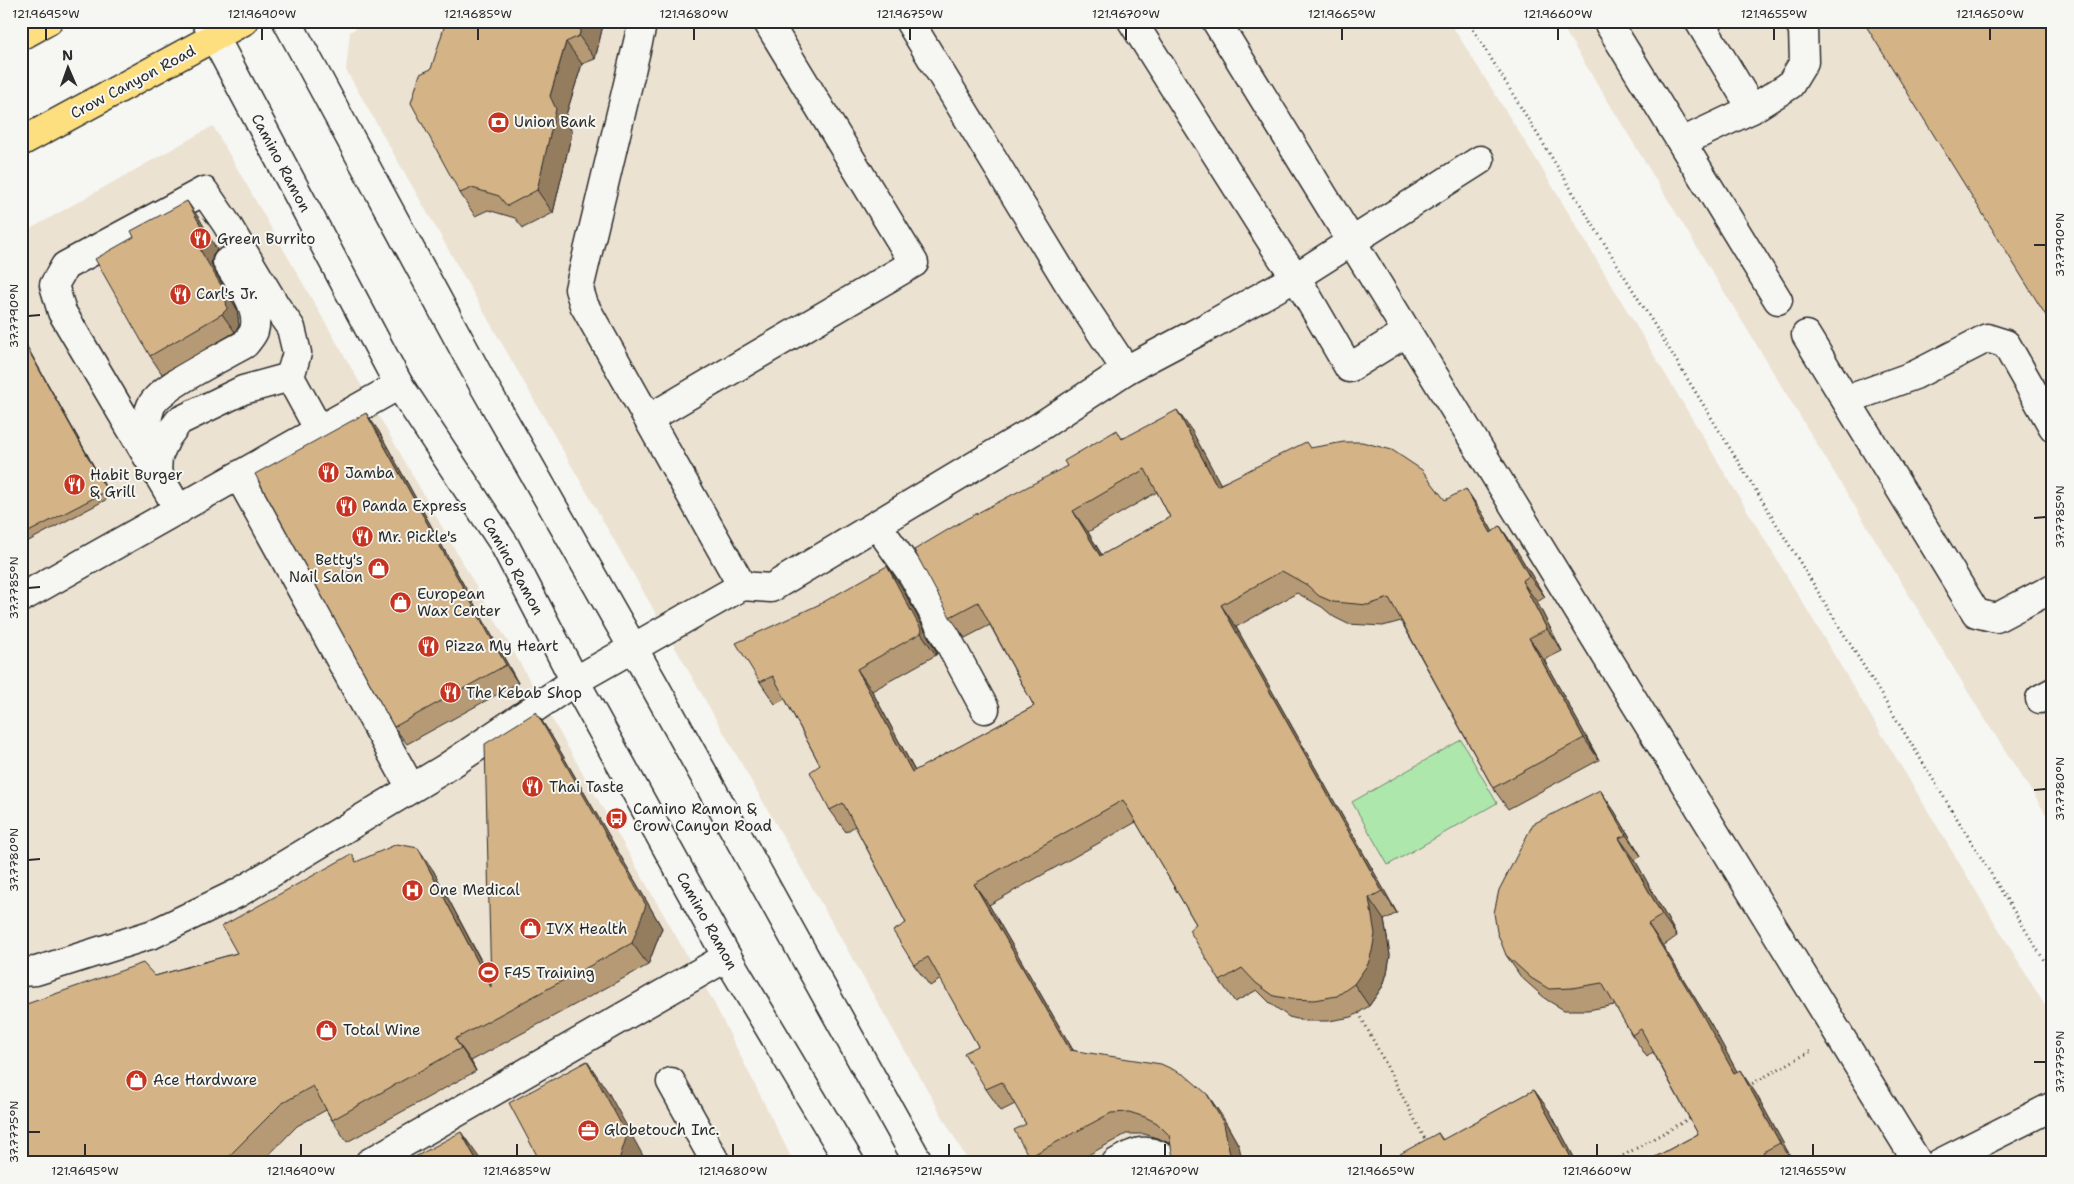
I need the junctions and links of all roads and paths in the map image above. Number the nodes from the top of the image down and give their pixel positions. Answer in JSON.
{"nodes":[{"id":1,"x":48,"y":21,"type":"edge"},
{"id":2,"x":244,"y":21,"type":"edge"},
{"id":3,"x":287,"y":21,"type":"edge"},
{"id":4,"x":643,"y":21,"type":"edge"},
{"id":5,"x":766,"y":21,"type":"edge"},
{"id":6,"x":909,"y":21,"type":"edge"},
{"id":7,"x":1132,"y":21,"type":"edge"},
{"id":8,"x":1216,"y":21,"type":"edge"},
{"id":9,"x":1468,"y":21,"type":"edge"},
{"id":10,"x":1607,"y":21,"type":"edge"},
{"id":11,"x":1698,"y":21,"type":"edge"},
{"id":12,"x":1798,"y":21,"type":"edge"},
{"id":13,"x":210,"y":29,"type":"edge"},
{"id":14,"x":21,"y":36,"type":"edge"},
{"id":15,"x":1752,"y":109,"type":"junction"},
{"id":16,"x":21,"y":142,"type":"edge"},
{"id":17,"x":1682,"y":142,"type":"junction"},
{"id":18,"x":1480,"y":160,"type":"dead end"},
{"id":19,"x":185,"y":201,"type":"junction"},
{"id":20,"x":1352,"y":242,"type":"junction"},
{"id":21,"x":1296,"y":277,"type":"junction"},
{"id":22,"x":1778,"y":300,"type":"dead end"},
{"id":23,"x":1407,"y":332,"type":"junction"},
{"id":24,"x":1806,"y":335,"type":"dead end"},
{"id":25,"x":1126,"y":370,"type":"junction"},
{"id":26,"x":290,"y":377,"type":"junction"},
{"id":27,"x":399,"y":385,"type":"junction"},
{"id":28,"x":1846,"y":400,"type":"junction"},
{"id":29,"x":648,"y":419,"type":"junction"},
{"id":30,"x":2053,"y":427,"type":"edge"},
{"id":31,"x":319,"y":430,"type":"junction"},
{"id":32,"x":157,"y":474,"type":"junction"},
{"id":33,"x":239,"y":476,"type":"junction"},
{"id":34,"x":179,"y":510,"type":"junction"},
{"id":35,"x":877,"y":525,"type":"junction"},
{"id":36,"x":742,"y":586,"type":"junction"},
{"id":37,"x":2053,"y":588,"type":"edge"},
{"id":38,"x":21,"y":598,"type":"edge"},
{"id":39,"x":634,"y":649,"type":"junction"},
{"id":40,"x":575,"y":681,"type":"junction"},
{"id":41,"x":985,"y":709,"type":"dead end"},
{"id":42,"x":411,"y":788,"type":"junction"},
{"id":43,"x":727,"y":957,"type":"junction"},
{"id":44,"x":21,"y":972,"type":"edge"},
{"id":45,"x":2053,"y":975,"type":"edge"},
{"id":46,"x":1359,"y":1013,"type":"dead end"},
{"id":47,"x":1840,"y":1036,"type":"junction"},
{"id":48,"x":672,"y":1082,"type":"dead end"},
{"id":49,"x":1746,"y":1087,"type":"edge"},
{"id":50,"x":2053,"y":1106,"type":"edge"},
{"id":51,"x":1695,"y":1115,"type":"edge"},
{"id":52,"x":1428,"y":1145,"type":"edge"},
{"id":53,"x":368,"y":1163,"type":"edge"},
{"id":54,"x":716,"y":1163,"type":"edge"},
{"id":55,"x":850,"y":1163,"type":"edge"},
{"id":56,"x":919,"y":1163,"type":"edge"},
{"id":57,"x":1116,"y":1163,"type":"edge"},
{"id":58,"x":1170,"y":1163,"type":"edge"},
{"id":59,"x":1610,"y":1163,"type":"edge"},
{"id":60,"x":1918,"y":1163,"type":"edge"},
{"id":61,"x":1940,"y":1163,"type":"edge"}],
"edges":[{"from":1,"to":14,"type":"main road"},
{"from":2,"to":13,"type":"main road","name":"Crow Canyon Road"},
{"from":3,"to":39,"type":"street"},
{"from":4,"to":29,"type":"street"},
{"from":5,"to":29,"type":"street"},
{"from":6,"to":25,"type":"street"},
{"from":7,"to":21,"type":"street"},
{"from":8,"to":20,"type":"street"},
{"from":9,"to":45,"type":"path"},
{"from":10,"to":17,"type":"street"},
{"from":11,"to":15,"type":"street"},
{"from":12,"to":15,"type":"street"},
{"from":13,"to":16,"type":"main road","name":"Crow Canyon Road"},
{"from":13,"to":27,"type":"street","name":"Camino Ramon"},
{"from":15,"to":17,"type":"street"},
{"from":17,"to":22,"type":"street"},
{"from":18,"to":20,"type":"street"},
{"from":19,"to":26,"type":"street"},
{"from":19,"to":32,"type":"street"},
{"from":19,"to":32,"type":"street"},
{"from":20,"to":21,"type":"street"},
{"from":20,"to":23,"type":"street"},
{"from":21,"to":23,"type":"street"},
{"from":21,"to":25,"type":"street"},
{"from":23,"to":47,"type":"street"},
{"from":24,"to":28,"type":"street"},
{"from":25,"to":35,"type":"street"},
{"from":26,"to":31,"type":"street"},
{"from":26,"to":32,"type":"street"},
{"from":27,"to":31,"type":"street"},
{"from":27,"to":40,"type":"street","name":"Camino Ramon"},
{"from":28,"to":30,"type":"street"},
{"from":28,"to":37,"type":"street"},
{"from":29,"to":36,"type":"street"},
{"from":31,"to":33,"type":"street"},
{"from":32,"to":34,"type":"street"},
{"from":33,"to":34,"type":"street"},
{"from":33,"to":42,"type":"street"},
{"from":34,"to":38,"type":"street"},
{"from":35,"to":36,"type":"street"},
{"from":35,"to":41,"type":"street"},
{"from":36,"to":39,"type":"street"},
{"from":39,"to":40,"type":"street"},
{"from":39,"to":56,"type":"street"},
{"from":40,"to":42,"type":"street"},
{"from":40,"to":43,"type":"street","name":"Camino Ramon"},
{"from":42,"to":44,"type":"street"},
{"from":43,"to":53,"type":"street"},
{"from":43,"to":55,"type":"street","name":"Camino Ramon"},
{"from":46,"to":52,"type":"path"},
{"from":47,"to":49,"type":"path"},
{"from":47,"to":60,"type":"street"},
{"from":48,"to":54,"type":"street"},
{"from":50,"to":61,"type":"street"},
{"from":51,"to":59,"type":"path"},
{"from":57,"to":58,"type":"street"}]}
